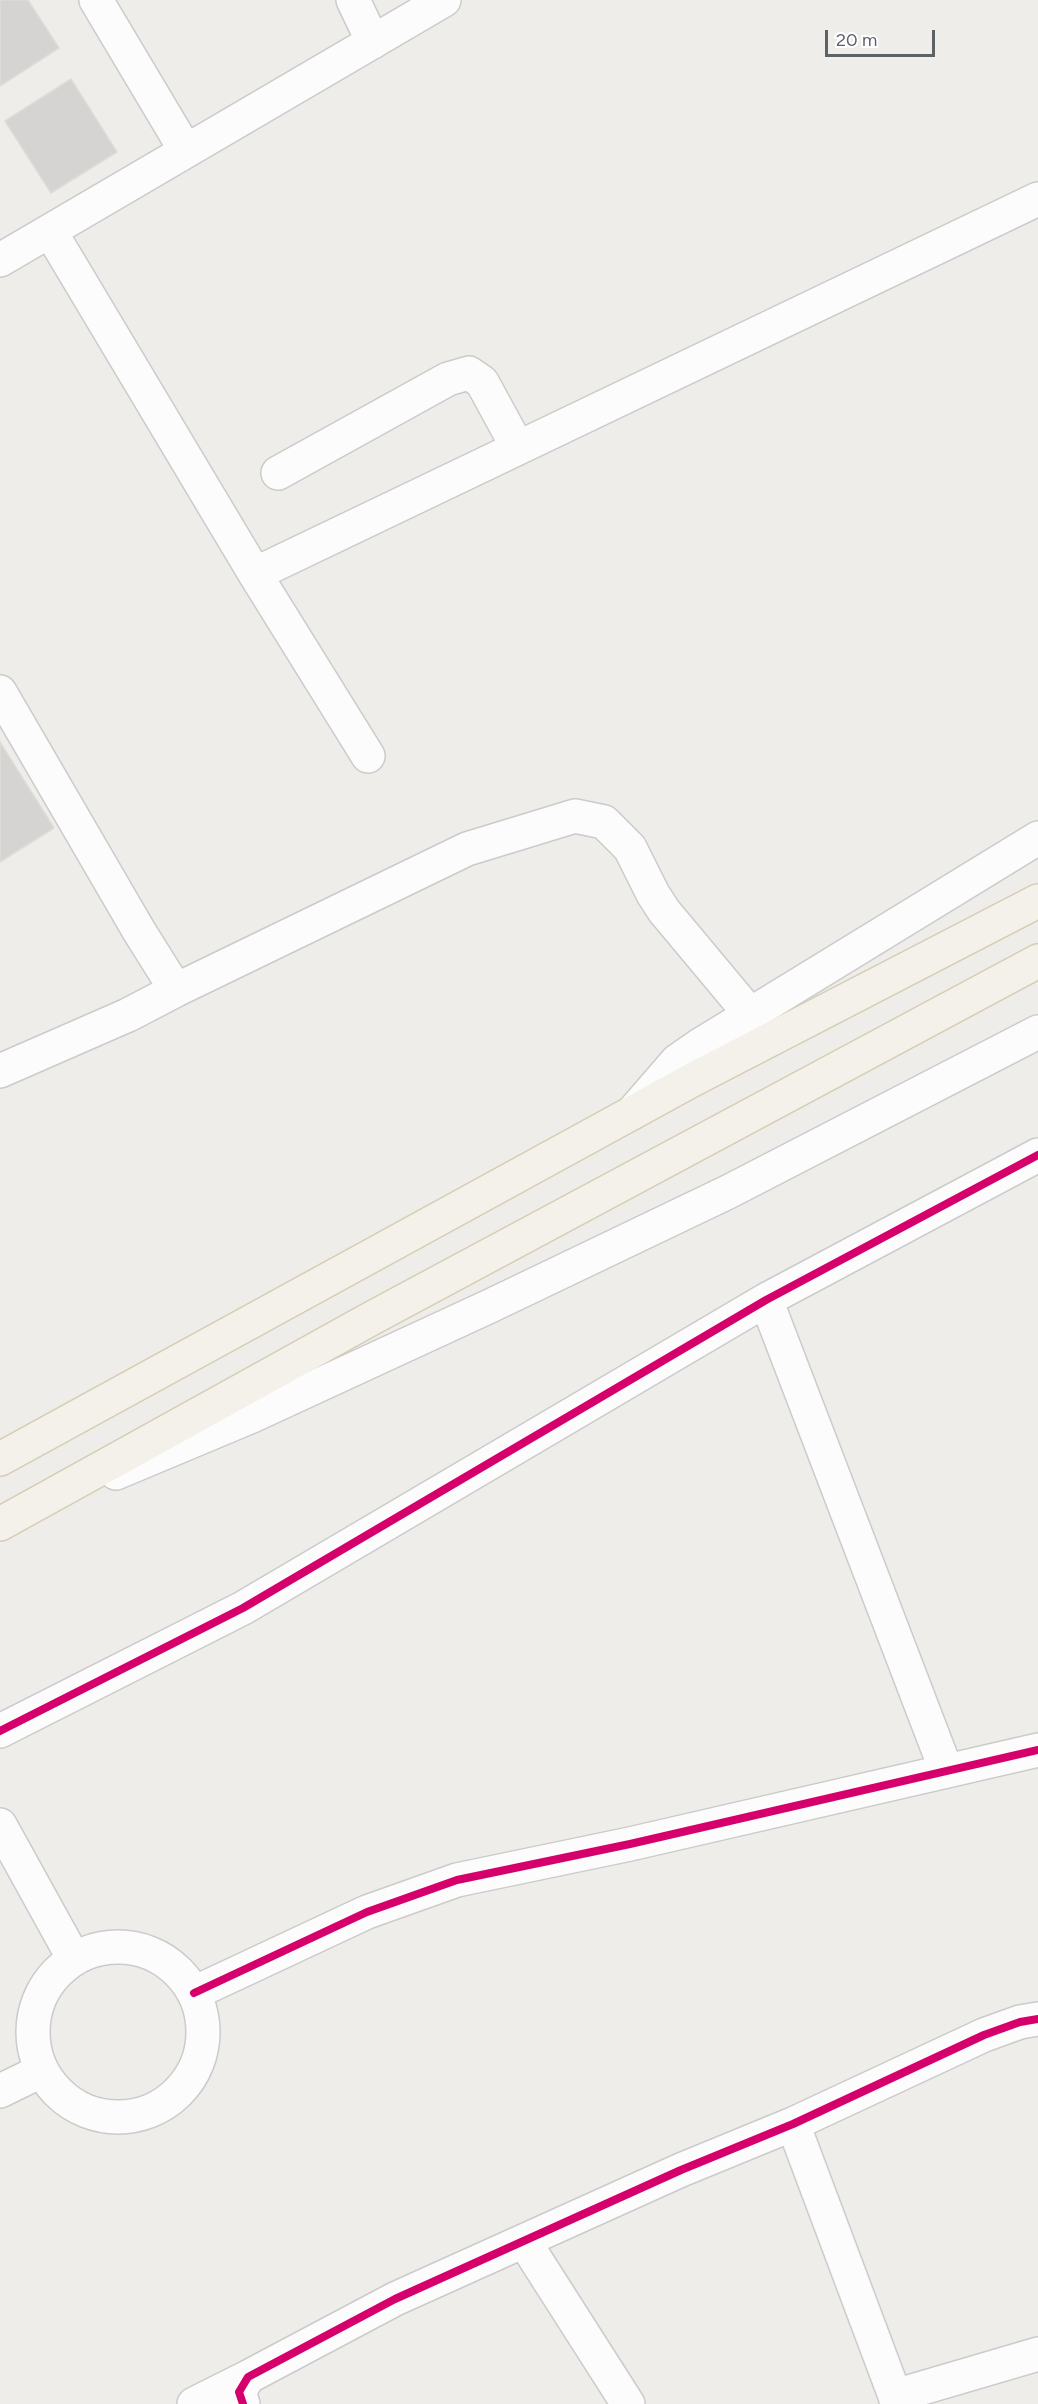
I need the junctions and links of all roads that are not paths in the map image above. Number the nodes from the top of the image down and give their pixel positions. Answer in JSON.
{"nodes":[{"id":1,"x":96,"y":0,"type":"edge"},
{"id":2,"x":353,"y":0,"type":"edge"},
{"id":3,"x":444,"y":0,"type":"edge"},
{"id":4,"x":373,"y":42,"type":"junction"},
{"id":5,"x":186,"y":151,"type":"junction"},
{"id":6,"x":1038,"y":199,"type":"edge"},
{"id":7,"x":50,"y":231,"type":"junction"},
{"id":8,"x":0,"y":260,"type":"edge"},
{"id":9,"x":518,"y":448,"type":"junction"},
{"id":10,"x":278,"y":473,"type":"dead end"},
{"id":11,"x":255,"y":574,"type":"junction"},
{"id":12,"x":0,"y":692,"type":"edge"},
{"id":13,"x":368,"y":756,"type":"dead end"},
{"id":14,"x":1038,"y":838,"type":"edge"},
{"id":15,"x":1038,"y":901,"type":"edge"},
{"id":16,"x":1038,"y":961,"type":"edge"},
{"id":17,"x":176,"y":990,"type":"junction"},
{"id":18,"x":750,"y":1014,"type":"junction"},
{"id":19,"x":1038,"y":1032,"type":"edge"},
{"id":20,"x":0,"y":1071,"type":"edge"},
{"id":21,"x":632,"y":1113,"type":"junction"},
{"id":22,"x":1038,"y":1155,"type":"edge"},
{"id":23,"x":766,"y":1300,"type":"junction"},
{"id":24,"x":0,"y":1459,"type":"edge"},
{"id":25,"x":6,"y":1520,"type":"edge"},
{"id":26,"x":0,"y":1731,"type":"edge"},
{"id":27,"x":1038,"y":1750,"type":"edge"},
{"id":28,"x":946,"y":1770,"type":"junction"},
{"id":29,"x":0,"y":1824,"type":"edge"},
{"id":30,"x":74,"y":1959,"type":"junction"},
{"id":31,"x":194,"y":1993,"type":"junction"},
{"id":32,"x":1038,"y":2019,"type":"edge"},
{"id":33,"x":41,"y":2071,"type":"junction"},
{"id":34,"x":0,"y":2091,"type":"edge"},
{"id":35,"x":793,"y":2124,"type":"junction"},
{"id":36,"x":524,"y":2241,"type":"junction"},
{"id":37,"x":1038,"y":2354,"type":"edge"},
{"id":38,"x":245,"y":2390,"type":"edge"},
{"id":39,"x":896,"y":2400,"type":"edge"},
{"id":40,"x":194,"y":2404,"type":"edge"},
{"id":41,"x":628,"y":2404,"type":"edge"}],
"edges":[{"from":1,"to":5,"type":"street"},
{"from":2,"to":4,"type":"street"},
{"from":3,"to":4,"type":"street"},
{"from":4,"to":5,"type":"street"},
{"from":5,"to":7,"type":"street"},
{"from":6,"to":9,"type":"street"},
{"from":7,"to":8,"type":"street"},
{"from":7,"to":11,"type":"street"},
{"from":9,"to":10,"type":"street"},
{"from":9,"to":11,"type":"street"},
{"from":11,"to":13,"type":"street"},
{"from":12,"to":17,"type":"street"},
{"from":14,"to":18,"type":"street"},
{"from":15,"to":21,"type":"main road"},
{"from":16,"to":25,"type":"main road"},
{"from":17,"to":18,"type":"street"},
{"from":17,"to":20,"type":"street"},
{"from":18,"to":21,"type":"street"},
{"from":19,"to":25,"type":"street"},
{"from":21,"to":24,"type":"main road"},
{"from":22,"to":23,"type":"street"},
{"from":23,"to":26,"type":"street"},
{"from":23,"to":28,"type":"street"},
{"from":27,"to":28,"type":"street"},
{"from":28,"to":31,"type":"street"},
{"from":29,"to":30,"type":"street"},
{"from":30,"to":31,"type":"street"},
{"from":30,"to":33,"type":"street"},
{"from":31,"to":33,"type":"street"},
{"from":32,"to":35,"type":"street"},
{"from":33,"to":34,"type":"street"},
{"from":35,"to":36,"type":"street"},
{"from":35,"to":39,"type":"street"},
{"from":36,"to":38,"type":"street"},
{"from":36,"to":41,"type":"street"},
{"from":37,"to":39,"type":"street"},
{"from":38,"to":40,"type":"street"}]}
